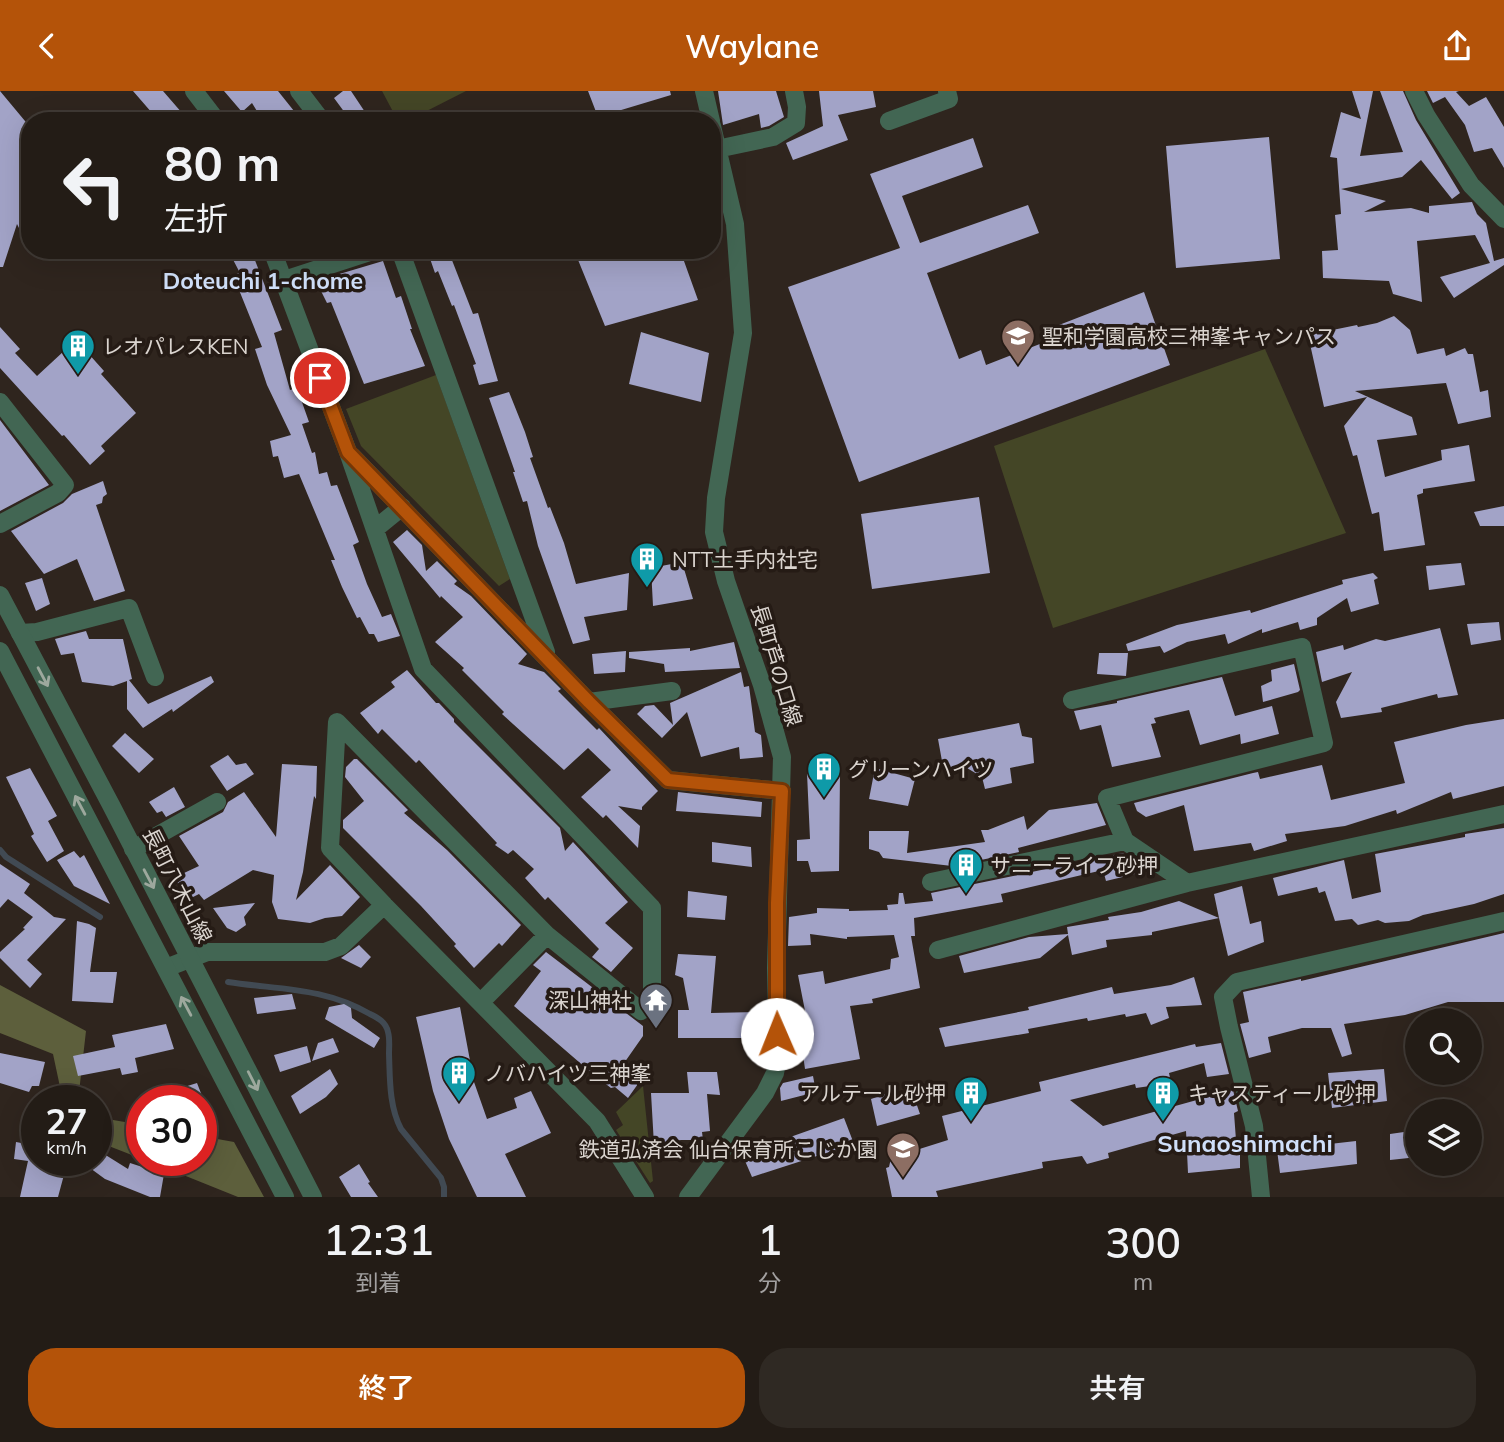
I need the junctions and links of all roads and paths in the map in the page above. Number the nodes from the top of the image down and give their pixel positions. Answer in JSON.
{"nodes":[{"id":1,"x":194,"y":91,"type":"edge"},
{"id":2,"x":299,"y":91,"type":"edge"},
{"id":3,"x":705,"y":91,"type":"edge"},
{"id":4,"x":793,"y":91,"type":"edge"},
{"id":5,"x":947,"y":91,"type":"edge"},
{"id":6,"x":1415,"y":91,"type":"edge"},
{"id":7,"x":211,"y":112,"type":"edge"},
{"id":8,"x":315,"y":112,"type":"edge"},
{"id":9,"x":709,"y":112,"type":"edge"},
{"id":10,"x":889,"y":121,"type":"dead end"},
{"id":11,"x":721,"y":148,"type":"edge"},
{"id":12,"x":721,"y":166,"type":"edge"},
{"id":13,"x":1504,"y":219,"type":"edge"},
{"id":14,"x":276,"y":259,"type":"edge"},
{"id":15,"x":348,"y":259,"type":"edge"},
{"id":16,"x":403,"y":259,"type":"edge"},
{"id":17,"x":284,"y":280,"type":"junction"},
{"id":18,"x":0,"y":402,"type":"edge"},
{"id":19,"x":348,"y":452,"type":"junction"},
{"id":20,"x":402,"y":507,"type":"junction"},
{"id":21,"x":0,"y":524,"type":"edge"},
{"id":22,"x":375,"y":529,"type":"junction"},
{"id":23,"x":0,"y":596,"type":"edge"},
{"id":24,"x":20,"y":633,"type":"junction"},
{"id":25,"x":0,"y":651,"type":"edge"},
{"id":26,"x":548,"y":659,"type":"junction"},
{"id":27,"x":155,"y":677,"type":"dead end"},
{"id":28,"x":672,"y":691,"type":"dead end"},
{"id":29,"x":1072,"y":699,"type":"dead end"},
{"id":30,"x":589,"y":702,"type":"junction"},
{"id":31,"x":782,"y":791,"type":"junction"},
{"id":32,"x":217,"y":801,"type":"dead end"},
{"id":33,"x":1504,"y":814,"type":"edge"},
{"id":34,"x":1125,"y":841,"type":"junction"},
{"id":35,"x":133,"y":849,"type":"junction"},
{"id":36,"x":931,"y":882,"type":"dead end"},
{"id":37,"x":1187,"y":883,"type":"junction"},
{"id":38,"x":384,"y":905,"type":"junction"},
{"id":39,"x":1504,"y":921,"type":"edge"},
{"id":40,"x":547,"y":935,"type":"junction"},
{"id":41,"x":938,"y":950,"type":"dead end"},
{"id":42,"x":190,"y":957,"type":"junction"},
{"id":43,"x":166,"y":968,"type":"junction"},
{"id":44,"x":481,"y":1002,"type":"junction"},
{"id":45,"x":285,"y":1197,"type":"edge"},
{"id":46,"x":313,"y":1197,"type":"edge"},
{"id":47,"x":645,"y":1197,"type":"edge"},
{"id":48,"x":688,"y":1197,"type":"edge"},
{"id":49,"x":1261,"y":1197,"type":"edge"}],
"edges":[{"from":1,"to":7,"type":"street"},
{"from":2,"to":8,"type":"street"},
{"from":3,"to":9,"type":"street"},
{"from":4,"to":11,"type":"street"},
{"from":5,"to":10,"type":"street"},
{"from":6,"to":13,"type":"street"},
{"from":12,"to":31,"type":"street","name":"長町芦の口線"},
{"from":14,"to":17,"type":"street"},
{"from":15,"to":17,"type":"street"},
{"from":16,"to":26,"type":"street"},
{"from":17,"to":19,"type":"street"},
{"from":18,"to":21,"type":"street"},
{"from":19,"to":20,"type":"street"},
{"from":19,"to":22,"type":"street"},
{"from":20,"to":22,"type":"street"},
{"from":20,"to":26,"type":"street"},
{"from":22,"to":40,"type":"street"},
{"from":23,"to":24,"type":"street","name":"長町八木山線"},
{"from":24,"to":27,"type":"street"},
{"from":24,"to":35,"type":"street","name":"長町八木山線","one_way":true},
{"from":43,"to":25,"type":"street","one_way":true},
{"from":26,"to":30,"type":"street"},
{"from":28,"to":30,"type":"street"},
{"from":29,"to":34,"type":"street"},
{"from":30,"to":31,"type":"street"},
{"from":31,"to":48,"type":"street","name":"長町芦の口線"},
{"from":32,"to":35,"type":"street"},
{"from":33,"to":37,"type":"street"},
{"from":34,"to":36,"type":"street"},
{"from":34,"to":37,"type":"street"},
{"from":35,"to":42,"type":"street","name":"長町八木山線","one_way":true},
{"from":37,"to":41,"type":"street"},
{"from":38,"to":40,"type":"street"},
{"from":38,"to":42,"type":"street"},
{"from":38,"to":44,"type":"street"},
{"from":39,"to":49,"type":"street"},
{"from":40,"to":44,"type":"street"},
{"from":42,"to":43,"type":"street"},
{"from":42,"to":46,"type":"street","name":"長町八木山線","one_way":true},
{"from":45,"to":43,"type":"street","one_way":true},
{"from":44,"to":47,"type":"street"}]}
